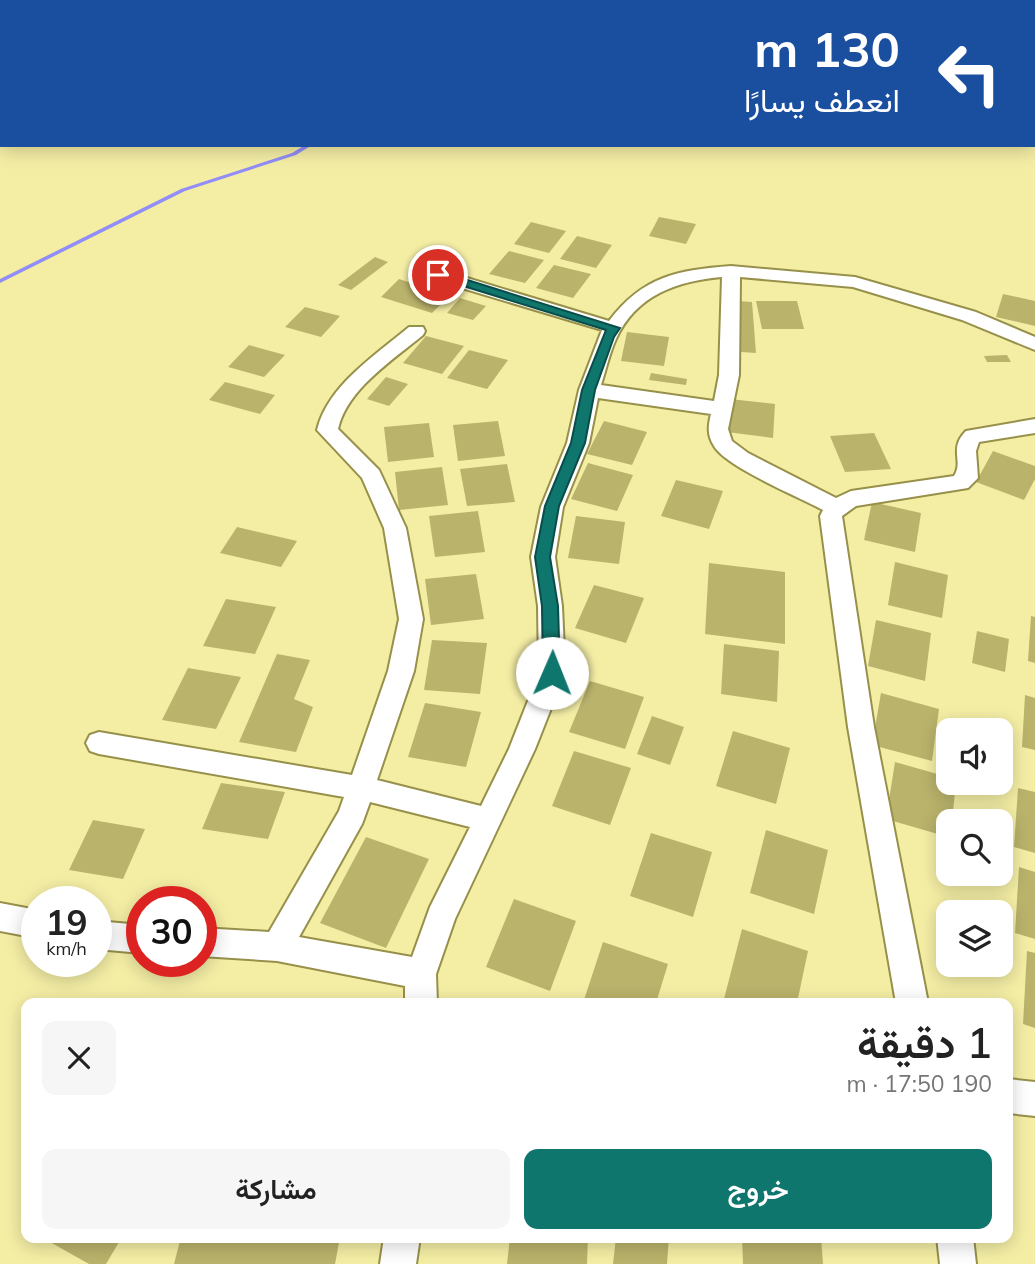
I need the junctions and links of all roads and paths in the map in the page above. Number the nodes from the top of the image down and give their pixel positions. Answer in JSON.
{"nodes":[{"id":1,"x":731,"y":271,"type":"junction"},
{"id":2,"x":438,"y":275,"type":"dead end"},
{"id":3,"x":614,"y":328,"type":"junction"},
{"id":4,"x":416,"y":331,"type":"dead end"},
{"id":5,"x":1035,"y":344,"type":"edge"},
{"id":6,"x":589,"y":390,"type":"junction"},
{"id":7,"x":722,"y":409,"type":"junction"},
{"id":8,"x":1035,"y":426,"type":"edge"},
{"id":9,"x":836,"y":507,"type":"junction"},
{"id":10,"x":99,"y":743,"type":"dead end"},
{"id":11,"x":361,"y":788,"type":"junction"},
{"id":12,"x":489,"y":820,"type":"junction"},
{"id":13,"x":0,"y":917,"type":"edge"},
{"id":14,"x":21,"y":921,"type":"edge"},
{"id":15,"x":217,"y":943,"type":"edge"},
{"id":16,"x":277,"y":947,"type":"junction"},
{"id":17,"x":421,"y":989,"type":"edge"},
{"id":18,"x":911,"y":998,"type":"edge"},
{"id":19,"x":1013,"y":1097,"type":"edge"},
{"id":20,"x":1035,"y":1099,"type":"edge"},
{"id":21,"x":401,"y":1243,"type":"edge"},
{"id":22,"x":956,"y":1243,"type":"edge"},
{"id":23,"x":398,"y":1264,"type":"edge"},
{"id":24,"x":958,"y":1264,"type":"edge"}],
"edges":[{"from":1,"to":3,"type":"street"},
{"from":1,"to":5,"type":"street"},
{"from":1,"to":7,"type":"street"},
{"from":2,"to":3,"type":"street"},
{"from":3,"to":6,"type":"street"},
{"from":4,"to":11,"type":"street"},
{"from":6,"to":7,"type":"street"},
{"from":6,"to":12,"type":"street"},
{"from":7,"to":9,"type":"street"},
{"from":8,"to":9,"type":"street"},
{"from":9,"to":18,"type":"street"},
{"from":10,"to":11,"type":"street"},
{"from":11,"to":12,"type":"street"},
{"from":11,"to":16,"type":"street"},
{"from":12,"to":17,"type":"street"},
{"from":13,"to":14,"type":"street"},
{"from":15,"to":16,"type":"street"},
{"from":16,"to":17,"type":"street"},
{"from":19,"to":20,"type":"street"},
{"from":21,"to":23,"type":"street"},
{"from":22,"to":24,"type":"street"}]}
